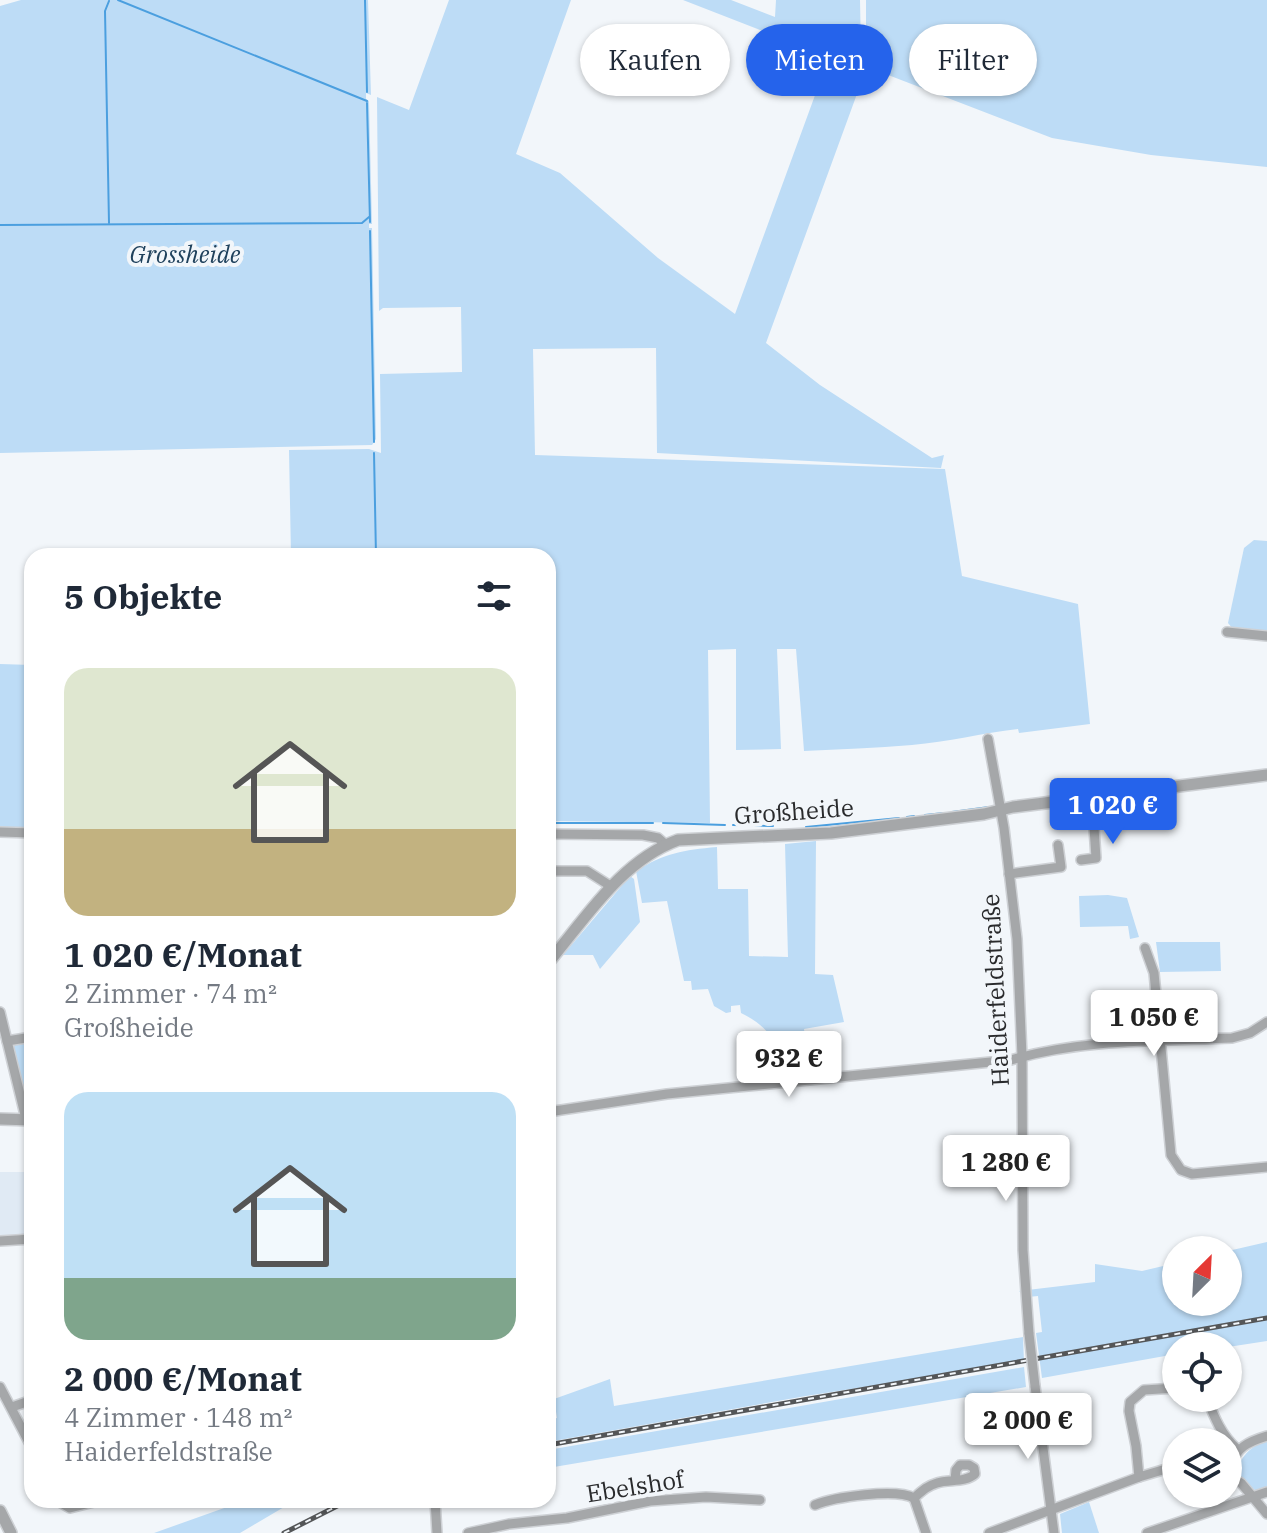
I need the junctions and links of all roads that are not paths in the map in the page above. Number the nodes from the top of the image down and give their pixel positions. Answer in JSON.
{"nodes":[{"id":1,"x":1227,"y":632,"type":"dead end"},
{"id":2,"x":1267,"y":636,"type":"edge"},
{"id":3,"x":988,"y":739,"type":"dead end"},
{"id":4,"x":1267,"y":775,"type":"edge"},
{"id":5,"x":1092,"y":797,"type":"junction"},
{"id":6,"x":1001,"y":811,"type":"junction"},
{"id":7,"x":0,"y":832,"type":"edge"},
{"id":8,"x":24,"y":833,"type":"edge"},
{"id":9,"x":556,"y":834,"type":"edge"},
{"id":10,"x":666,"y":845,"type":"junction"},
{"id":11,"x":1058,"y":845,"type":"dead end"},
{"id":12,"x":1081,"y":860,"type":"dead end"},
{"id":13,"x":556,"y":871,"type":"edge"},
{"id":14,"x":1009,"y":874,"type":"junction"},
{"id":15,"x":612,"y":887,"type":"junction"},
{"id":16,"x":1145,"y":948,"type":"dead end"},
{"id":17,"x":556,"y":954,"type":"edge"},
{"id":18,"x":0,"y":1012,"type":"edge"},
{"id":19,"x":1267,"y":1022,"type":"edge"},
{"id":20,"x":24,"y":1038,"type":"edge"},
{"id":21,"x":7,"y":1041,"type":"junction"},
{"id":22,"x":1160,"y":1041,"type":"junction"},
{"id":23,"x":1022,"y":1056,"type":"junction"},
{"id":24,"x":24,"y":1102,"type":"edge"},
{"id":25,"x":556,"y":1111,"type":"edge"},
{"id":26,"x":0,"y":1119,"type":"edge"},
{"id":27,"x":24,"y":1120,"type":"edge"},
{"id":28,"x":1267,"y":1167,"type":"edge"},
{"id":29,"x":24,"y":1240,"type":"edge"},
{"id":30,"x":0,"y":1241,"type":"edge"},
{"id":31,"x":0,"y":1387,"type":"edge"},
{"id":32,"x":1162,"y":1389,"type":"edge"},
{"id":33,"x":24,"y":1403,"type":"edge"},
{"id":34,"x":12,"y":1407,"type":"junction"},
{"id":35,"x":24,"y":1432,"type":"edge"},
{"id":36,"x":1267,"y":1436,"type":"edge"},
{"id":37,"x":1242,"y":1445,"type":"edge"},
{"id":38,"x":1162,"y":1470,"type":"edge"},
{"id":39,"x":1139,"y":1477,"type":"junction"},
{"id":40,"x":955,"y":1480,"type":"dead end"},
{"id":41,"x":1242,"y":1487,"type":"edge"},
{"id":42,"x":1267,"y":1492,"type":"edge"},
{"id":43,"x":1253,"y":1496,"type":"junction"},
{"id":44,"x":914,"y":1498,"type":"junction"},
{"id":45,"x":760,"y":1500,"type":"dead end"},
{"id":46,"x":815,"y":1505,"type":"dead end"},
{"id":47,"x":435,"y":1508,"type":"edge"},
{"id":48,"x":0,"y":1511,"type":"edge"},
{"id":49,"x":1051,"y":1511,"type":"junction"},
{"id":50,"x":1267,"y":1514,"type":"edge"},
{"id":51,"x":9,"y":1530,"type":"edge"},
{"id":52,"x":437,"y":1533,"type":"edge"},
{"id":53,"x":468,"y":1533,"type":"edge"},
{"id":54,"x":926,"y":1533,"type":"edge"},
{"id":55,"x":989,"y":1533,"type":"edge"},
{"id":56,"x":1054,"y":1533,"type":"edge"},
{"id":57,"x":1147,"y":1533,"type":"edge"}],
"edges":[{"from":1,"to":2,"type":"street"},
{"from":3,"to":6,"type":"street","name":"Haiderfeldstraße"},
{"from":4,"to":5,"type":"street","name":"Großheide"},
{"from":5,"to":6,"type":"street","name":"Großheide"},
{"from":5,"to":12,"type":"street"},
{"from":6,"to":10,"type":"street","name":"Großheide"},
{"from":6,"to":14,"type":"street","name":"Haiderfeldstraße"},
{"from":7,"to":8,"type":"street"},
{"from":9,"to":10,"type":"street"},
{"from":10,"to":15,"type":"street","name":"Großheide"},
{"from":11,"to":14,"type":"street","name":"Haiderfeldstraße"},
{"from":13,"to":15,"type":"street"},
{"from":14,"to":23,"type":"street","name":"Haiderfeldstraße"},
{"from":15,"to":17,"type":"street","name":"Großheide"},
{"from":16,"to":22,"type":"street"},
{"from":18,"to":21,"type":"street"},
{"from":19,"to":22,"type":"street"},
{"from":20,"to":21,"type":"street"},
{"from":21,"to":24,"type":"street"},
{"from":22,"to":23,"type":"street"},
{"from":22,"to":28,"type":"street"},
{"from":23,"to":25,"type":"street"},
{"from":23,"to":49,"type":"street","name":"Haiderfeldstraße","bridge":true},
{"from":26,"to":27,"type":"street"},
{"from":29,"to":30,"type":"street"},
{"from":31,"to":34,"type":"street"},
{"from":32,"to":39,"type":"street"},
{"from":33,"to":34,"type":"street"},
{"from":34,"to":35,"type":"street"},
{"from":36,"to":37,"type":"street"},
{"from":38,"to":39,"type":"street"},
{"from":39,"to":49,"type":"street"},
{"from":40,"to":44,"type":"street"},
{"from":41,"to":43,"type":"street"},
{"from":42,"to":43,"type":"street"},
{"from":43,"to":50,"type":"street"},
{"from":43,"to":57,"type":"street"},
{"from":44,"to":46,"type":"street"},
{"from":44,"to":54,"type":"street"},
{"from":45,"to":53,"type":"street","name":"Ebelshof"},
{"from":47,"to":52,"type":"street"},
{"from":48,"to":51,"type":"street"},
{"from":49,"to":55,"type":"street"},
{"from":49,"to":56,"type":"street","name":"Haiderfeldstraße"}]}
